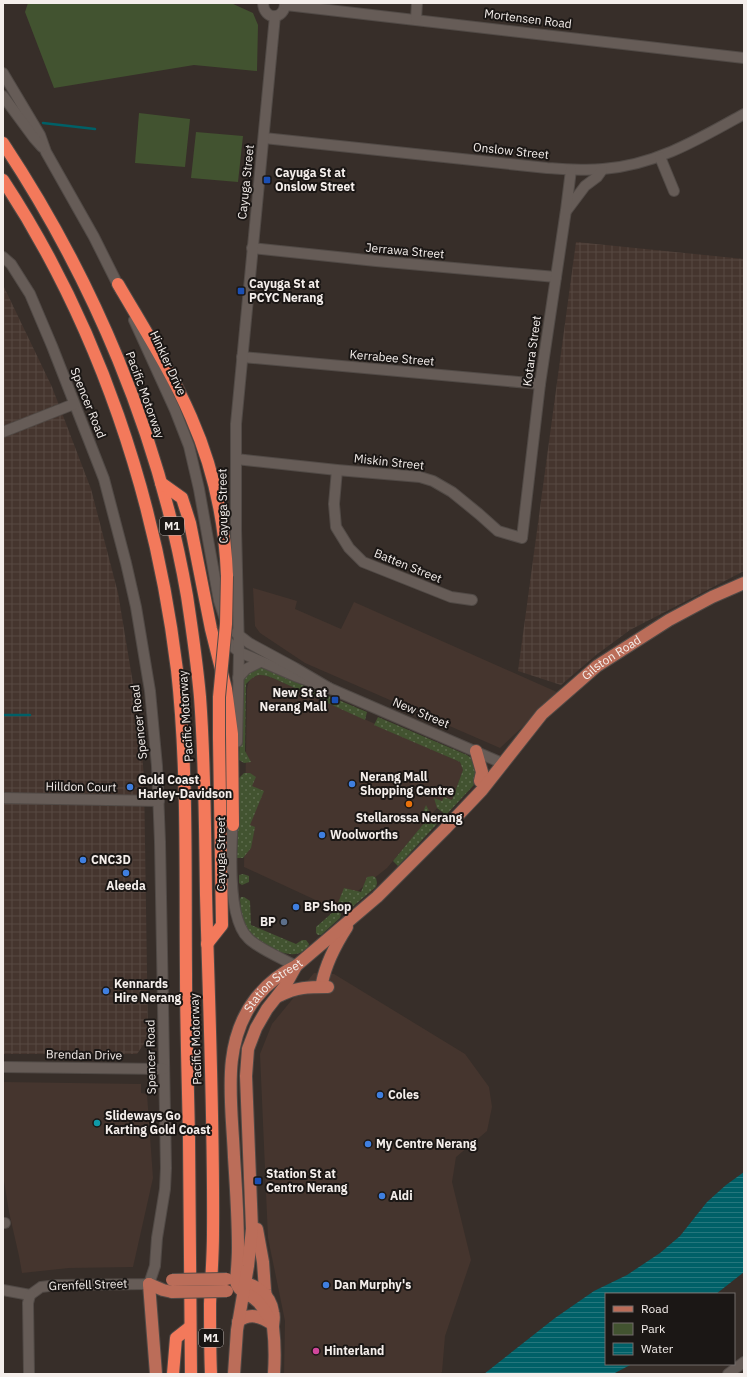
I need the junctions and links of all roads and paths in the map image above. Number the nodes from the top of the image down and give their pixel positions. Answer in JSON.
{"nodes":[{"id":1,"x":417,"y":3,"type":"edge"},
{"id":2,"x":261,"y":4,"type":"edge"},
{"id":3,"x":285,"y":4,"type":"edge"},
{"id":4,"x":274,"y":16,"type":"junction"},
{"id":5,"x":416,"y":19,"type":"junction"},
{"id":6,"x":744,"y":58,"type":"edge"},
{"id":7,"x":3,"y":73,"type":"edge"},
{"id":8,"x":3,"y":96,"type":"edge"},
{"id":9,"x":744,"y":114,"type":"edge"},
{"id":10,"x":264,"y":138,"type":"junction"},
{"id":11,"x":3,"y":143,"type":"edge"},
{"id":12,"x":46,"y":152,"type":"junction"},
{"id":13,"x":660,"y":157,"type":"junction"},
{"id":14,"x":571,"y":170,"type":"junction"},
{"id":15,"x":602,"y":170,"type":"junction"},
{"id":16,"x":3,"y":180,"type":"edge"},
{"id":17,"x":674,"y":191,"type":"dead end"},
{"id":18,"x":566,"y":210,"type":"junction"},
{"id":19,"x":252,"y":248,"type":"junction"},
{"id":20,"x":3,"y":257,"type":"edge"},
{"id":21,"x":556,"y":277,"type":"junction"},
{"id":22,"x":118,"y":284,"type":"junction"},
{"id":23,"x":242,"y":357,"type":"junction"},
{"id":24,"x":540,"y":384,"type":"junction"},
{"id":25,"x":74,"y":404,"type":"junction"},
{"id":26,"x":3,"y":432,"type":"edge"},
{"id":27,"x":236,"y":459,"type":"junction"},
{"id":28,"x":337,"y":470,"type":"junction"},
{"id":29,"x":161,"y":483,"type":"junction"},
{"id":30,"x":522,"y":538,"type":"joint"},
{"id":31,"x":744,"y":583,"type":"edge"},
{"id":32,"x":472,"y":600,"type":"dead end"},
{"id":33,"x":219,"y":601,"type":"junction"},
{"id":34,"x":239,"y":636,"type":"junction"},
{"id":35,"x":239,"y":652,"type":"junction"},
{"id":36,"x":260,"y":662,"type":"junction"},
{"id":37,"x":238,"y":678,"type":"junction"},
{"id":38,"x":329,"y":688,"type":"junction"},
{"id":39,"x":476,"y":751,"type":"junction"},
{"id":40,"x":502,"y":763,"type":"junction"},
{"id":41,"x":480,"y":781,"type":"junction"},
{"id":42,"x":3,"y":798,"type":"edge"},
{"id":43,"x":159,"y":800,"type":"junction"},
{"id":44,"x":233,"y":825,"type":"junction"},
{"id":45,"x":409,"y":865,"type":"junction"},
{"id":46,"x":351,"y":919,"type":"junction"},
{"id":47,"x":208,"y":944,"type":"junction"},
{"id":48,"x":296,"y":966,"type":"junction"},
{"id":49,"x":276,"y":998,"type":"junction"},
{"id":50,"x":3,"y":1067,"type":"edge"},
{"id":51,"x":164,"y":1069,"type":"junction"},
{"id":52,"x":252,"y":1204,"type":"junction"},
{"id":53,"x":149,"y":1284,"type":"junction"},
{"id":54,"x":238,"y":1285,"type":"junction"},
{"id":55,"x":3,"y":1290,"type":"edge"},
{"id":56,"x":30,"y":1295,"type":"junction"},
{"id":57,"x":266,"y":1297,"type":"junction"},
{"id":58,"x":238,"y":1322,"type":"junction"},
{"id":59,"x":273,"y":1325,"type":"junction"},
{"id":60,"x":190,"y":1327,"type":"junction"},
{"id":61,"x":744,"y":1362,"type":"edge"},
{"id":62,"x":29,"y":1374,"type":"edge"},
{"id":63,"x":156,"y":1374,"type":"edge"},
{"id":64,"x":173,"y":1374,"type":"edge"},
{"id":65,"x":191,"y":1374,"type":"edge"},
{"id":66,"x":211,"y":1374,"type":"edge"},
{"id":67,"x":234,"y":1374,"type":"edge"},
{"id":68,"x":274,"y":1374,"type":"edge"},
{"id":69,"x":728,"y":1374,"type":"edge"}],
"edges":[{"from":1,"to":5,"type":"street"},
{"from":2,"to":4,"type":"street"},
{"from":3,"to":4,"type":"street"},
{"from":3,"to":5,"type":"street","name":"Mortensen Road"},
{"from":4,"to":10,"type":"street","name":"Cayuga Street"},
{"from":5,"to":6,"type":"street","name":"Mortensen Road"},
{"from":7,"to":12,"type":"street","name":"Hinkler Drive"},
{"from":8,"to":12,"type":"street","name":"Hinkler Drive"},
{"from":9,"to":13,"type":"street","name":"Onslow Street"},
{"from":10,"to":14,"type":"street","name":"Onslow Street"},
{"from":10,"to":19,"type":"street","name":"Cayuga Street"},
{"from":11,"to":29,"type":"highway","name":"Pacific Motorway","number":"M1"},
{"from":12,"to":22,"type":"street","name":"Hinkler Drive"},
{"from":13,"to":15,"type":"street","name":"Onslow Street"},
{"from":13,"to":17,"type":"street"},
{"from":14,"to":15,"type":"street","name":"Onslow Street"},
{"from":14,"to":18,"type":"street","name":"Kotara Street"},
{"from":15,"to":18,"type":"street"},
{"from":16,"to":60,"type":"highway","name":"Pacific Motorway","number":"M1"},
{"from":18,"to":21,"type":"street","name":"Kotara Street"},
{"from":19,"to":21,"type":"street","name":"Jerrawa Street"},
{"from":19,"to":23,"type":"street","name":"Cayuga Street"},
{"from":20,"to":25,"type":"street","name":"Spencer Road"},
{"from":21,"to":24,"type":"street","name":"Kotara Street"},
{"from":22,"to":33,"type":"street","name":"Hinkler Drive"},
{"from":22,"to":47,"type":"highway","bridge":true},
{"from":23,"to":24,"type":"street","name":"Kerrabee Street"},
{"from":23,"to":27,"type":"street","name":"Cayuga Street"},
{"from":24,"to":30,"type":"street","name":"Kotara Street"},
{"from":25,"to":26,"type":"street"},
{"from":25,"to":43,"type":"street","name":"Spencer Road"},
{"from":27,"to":28,"type":"street","name":"Miskin Street"},
{"from":27,"to":34,"type":"street","name":"Cayuga Street"},
{"from":28,"to":30,"type":"street","name":"Miskin Street"},
{"from":28,"to":32,"type":"street","name":"Batten Street"},
{"from":29,"to":44,"type":"highway"},
{"from":29,"to":47,"type":"highway","name":"Pacific Motorway","number":"M1"},
{"from":31,"to":40,"type":"main road","name":"Gilston Road"},
{"from":33,"to":34,"type":"street","name":"Hinkler Drive"},
{"from":33,"to":35,"type":"street","name":"Hinkler Drive"},
{"from":34,"to":35,"type":"street","name":"Cayuga Street"},
{"from":34,"to":38,"type":"street","name":"New Street"},
{"from":35,"to":36,"type":"street","name":"New Street"},
{"from":35,"to":37,"type":"street","name":"Cayuga Street"},
{"from":36,"to":37,"type":"street"},
{"from":36,"to":38,"type":"street","name":"New Street"},
{"from":37,"to":44,"type":"street","name":"Cayuga Street"},
{"from":38,"to":39,"type":"street","name":"New Street"},
{"from":39,"to":40,"type":"street","name":"New Street"},
{"from":39,"to":41,"type":"main road"},
{"from":40,"to":41,"type":"main road","name":"Gilston Road"},
{"from":40,"to":45,"type":"main road","name":"Gilston Road"},
{"from":41,"to":45,"type":"main road","name":"Gilston Road"},
{"from":42,"to":43,"type":"street","name":"Hilldon Court"},
{"from":43,"to":51,"type":"street","name":"Spencer Road"},
{"from":44,"to":48,"type":"street","name":"Cayuga Street"},
{"from":45,"to":46,"type":"main road","name":"Gilston Road"},
{"from":46,"to":48,"type":"main road","name":"Gilston Road"},
{"from":46,"to":49,"type":"main road"},
{"from":47,"to":66,"type":"highway","name":"Pacific Motorway","number":"M1"},
{"from":48,"to":49,"type":"main road","name":"Station Street"},
{"from":48,"to":54,"type":"main road","name":"Station Street"},
{"from":49,"to":52,"type":"main road","name":"Station Street"},
{"from":50,"to":51,"type":"street","name":"Brendan Drive"},
{"from":51,"to":53,"type":"street","name":"Spencer Road"},
{"from":52,"to":54,"type":"main road","name":"Station Street"},
{"from":52,"to":57,"type":"main road"},
{"from":53,"to":54,"type":"main road","name":"Grenfell Street","bridge":true},
{"from":53,"to":56,"type":"street","name":"Grenfell Street"},
{"from":53,"to":63,"type":"main road"},
{"from":54,"to":57,"type":"main road"},
{"from":54,"to":58,"type":"main road"},
{"from":54,"to":59,"type":"main road"},
{"from":55,"to":56,"type":"street"},
{"from":56,"to":62,"type":"street"},
{"from":57,"to":59,"type":"main road"},
{"from":58,"to":59,"type":"main road"},
{"from":58,"to":67,"type":"main road"},
{"from":59,"to":68,"type":"main road"},
{"from":60,"to":64,"type":"highway"},
{"from":60,"to":65,"type":"highway","name":"Pacific Motorway","number":"M1"},
{"from":61,"to":69,"type":"street"}]}
